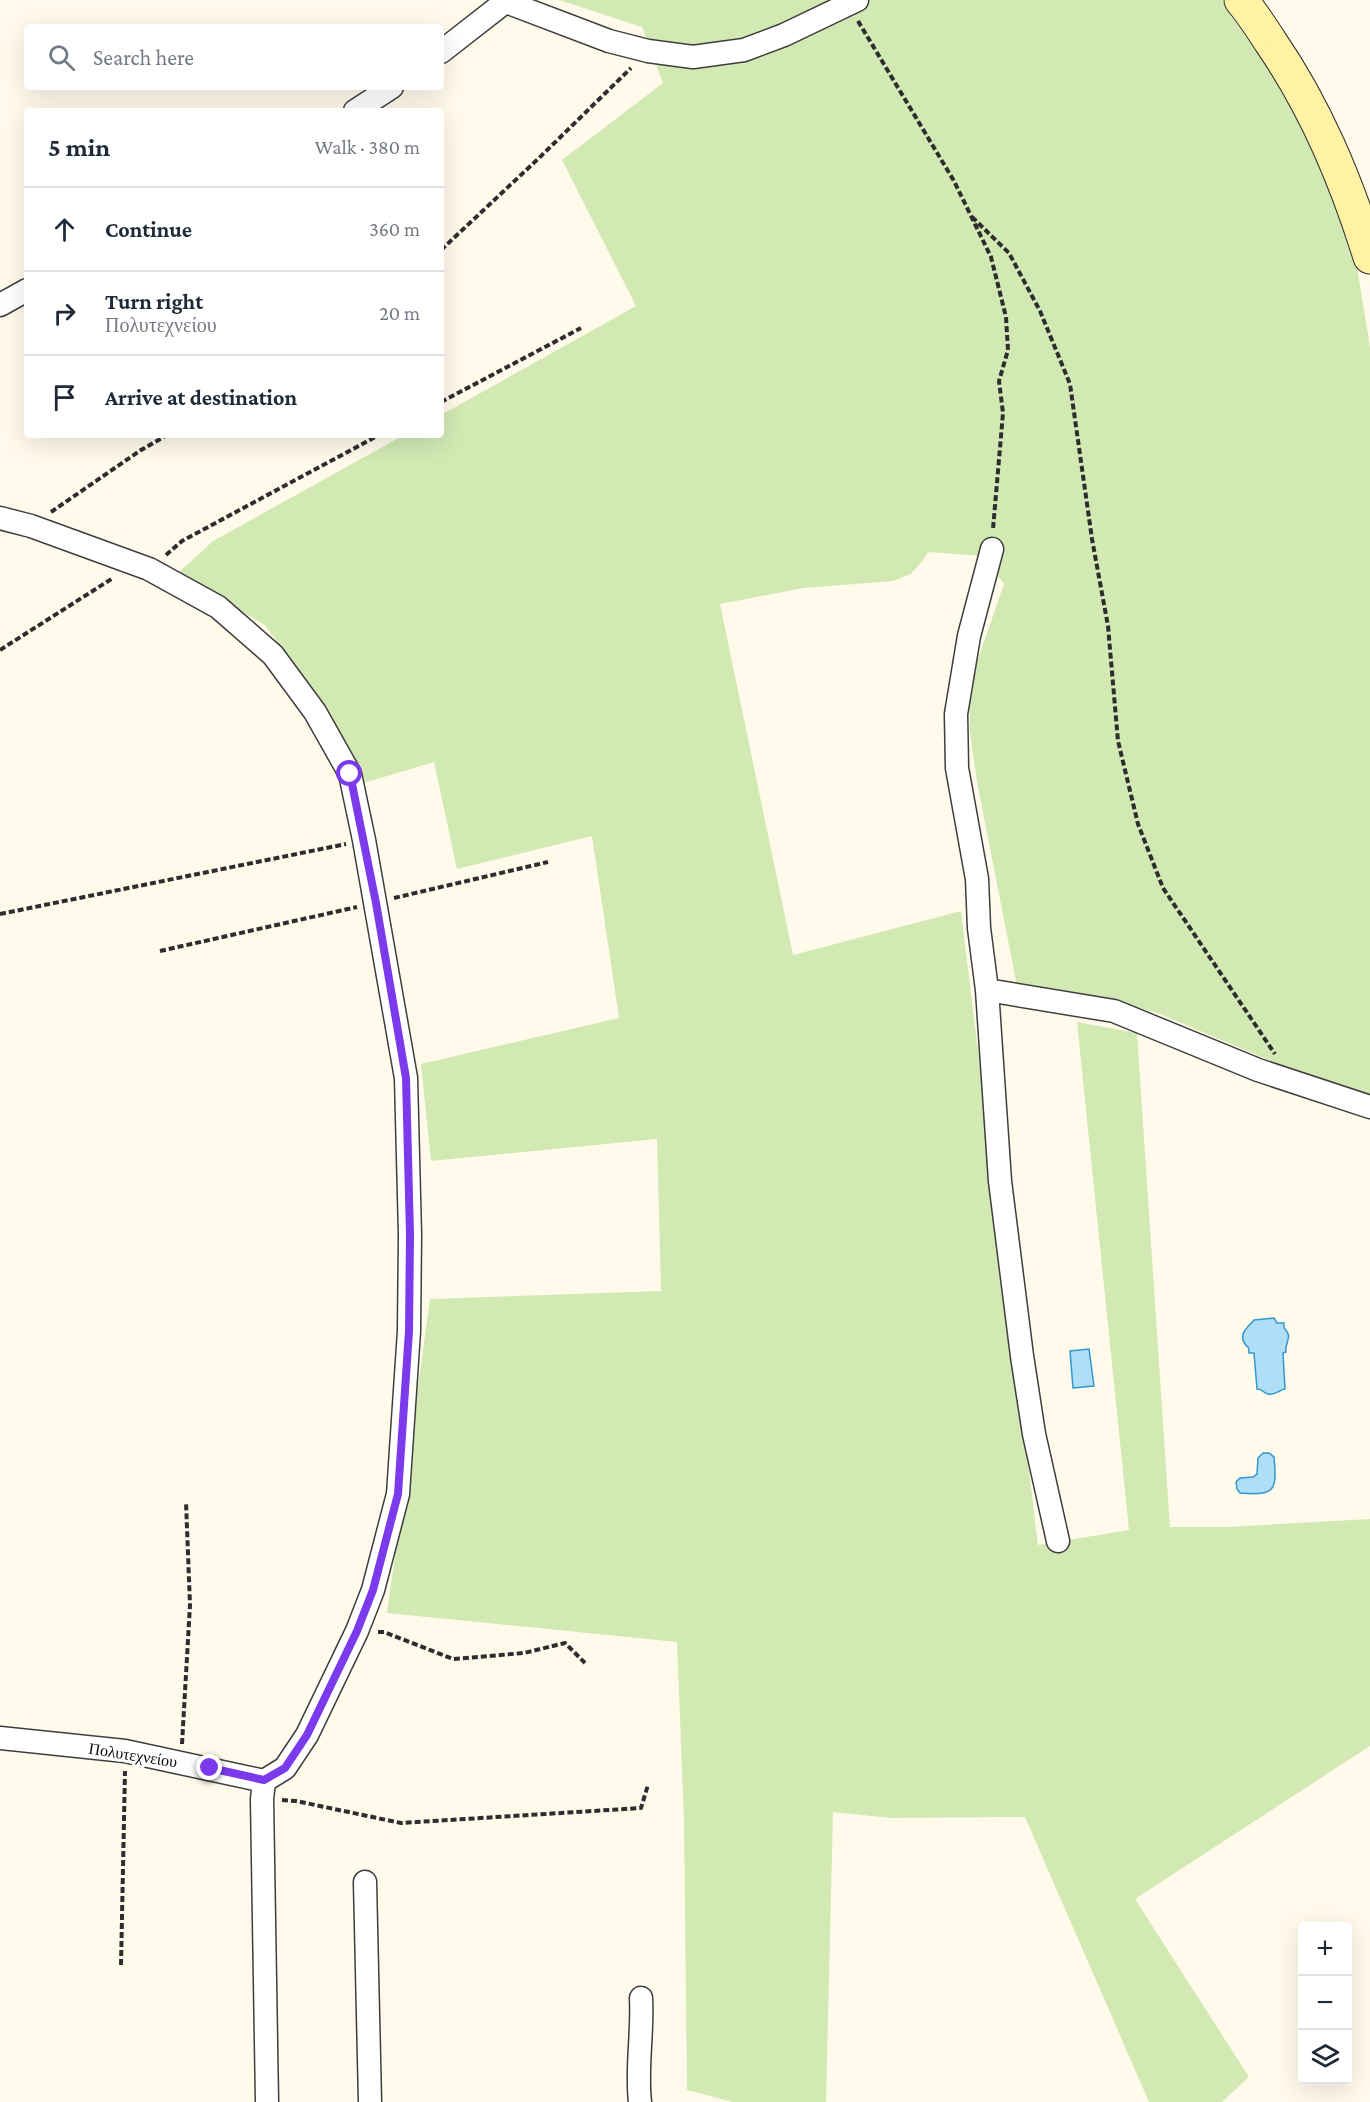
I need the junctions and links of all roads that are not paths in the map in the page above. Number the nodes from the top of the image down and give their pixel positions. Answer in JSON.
{"nodes":[{"id":1,"x":1241,"y":0,"type":"edge"},
{"id":2,"x":503,"y":1,"type":"edge"},
{"id":3,"x":853,"y":2,"type":"edge"},
{"id":4,"x":444,"y":50,"type":"edge"},
{"id":5,"x":387,"y":90,"type":"edge"},
{"id":6,"x":360,"y":108,"type":"edge"},
{"id":7,"x":1370,"y":257,"type":"edge"},
{"id":8,"x":24,"y":292,"type":"edge"},
{"id":9,"x":0,"y":305,"type":"edge"},
{"id":10,"x":0,"y":518,"type":"edge"},
{"id":11,"x":992,"y":549,"type":"road end"},
{"id":12,"x":987,"y":990,"type":"junction"},
{"id":13,"x":1370,"y":1107,"type":"edge"},
{"id":14,"x":1058,"y":1541,"type":"dead end"},
{"id":15,"x":0,"y":1738,"type":"edge"},
{"id":16,"x":263,"y":1790,"type":"junction"},
{"id":17,"x":365,"y":1882,"type":"dead end"},
{"id":18,"x":641,"y":1998,"type":"dead end"},
{"id":19,"x":267,"y":2102,"type":"edge"},
{"id":20,"x":370,"y":2102,"type":"edge"},
{"id":21,"x":640,"y":2102,"type":"edge"}],
"edges":[{"from":1,"to":7,"type":"street"},
{"from":2,"to":3,"type":"street"},
{"from":2,"to":4,"type":"street"},
{"from":5,"to":6,"type":"street"},
{"from":8,"to":9,"type":"street"},
{"from":10,"to":16,"type":"street"},
{"from":11,"to":12,"type":"street"},
{"from":12,"to":13,"type":"street"},
{"from":12,"to":14,"type":"street"},
{"from":15,"to":16,"type":"street","name":"Πολυτεχνείου"},
{"from":16,"to":19,"type":"street"},
{"from":17,"to":20,"type":"street"},
{"from":18,"to":21,"type":"street"}]}
